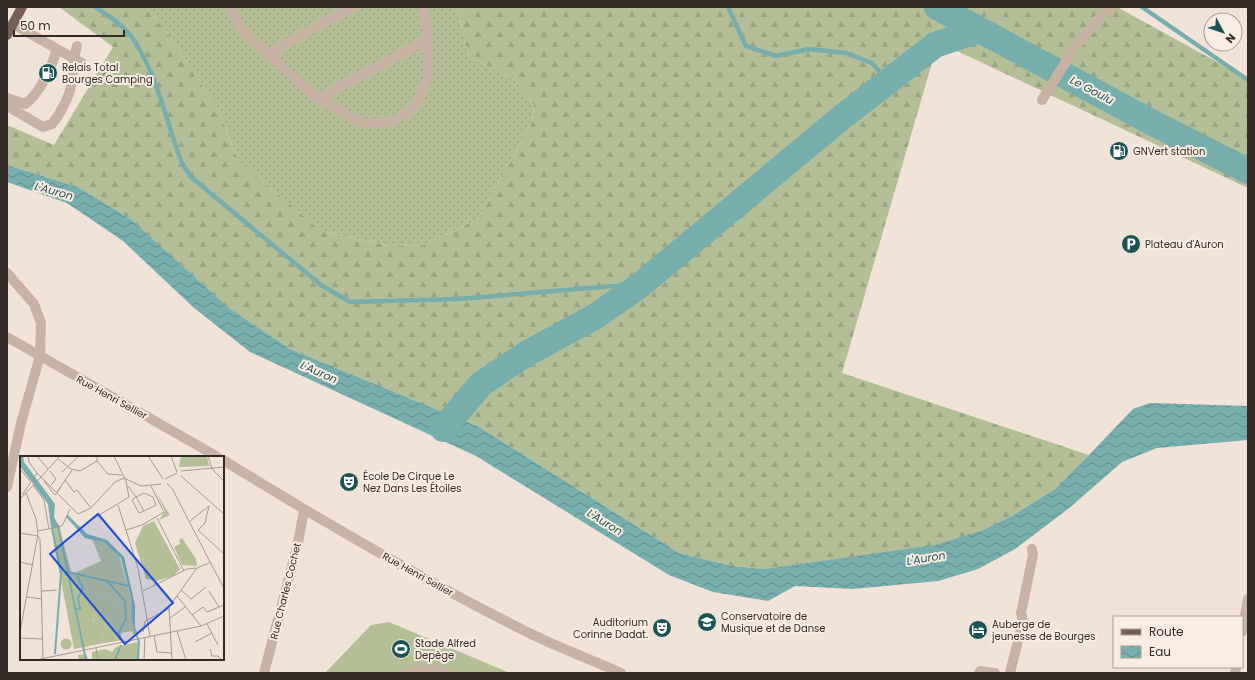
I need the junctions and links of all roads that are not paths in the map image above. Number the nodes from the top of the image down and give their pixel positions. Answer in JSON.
{"nodes":[{"id":1,"x":22,"y":7,"type":"edge"},
{"id":2,"x":230,"y":7,"type":"edge"},
{"id":3,"x":353,"y":7,"type":"edge"},
{"id":4,"x":424,"y":7,"type":"edge"},
{"id":5,"x":1109,"y":7,"type":"edge"},
{"id":6,"x":13,"y":24,"type":"junction"},
{"id":7,"x":7,"y":35,"type":"edge"},
{"id":8,"x":428,"y":39,"type":"junction"},
{"id":9,"x":77,"y":46,"type":"dead end"},
{"id":10,"x":57,"y":49,"type":"junction"},
{"id":11,"x":267,"y":54,"type":"junction"},
{"id":12,"x":77,"y":61,"type":"junction"},
{"id":13,"x":7,"y":98,"type":"edge"},
{"id":14,"x":318,"y":99,"type":"junction"},
{"id":15,"x":1042,"y":100,"type":"dead end"},
{"id":16,"x":7,"y":106,"type":"edge"},
{"id":17,"x":7,"y":273,"type":"edge"},
{"id":18,"x":7,"y":337,"type":"edge"},
{"id":19,"x":40,"y":356,"type":"junction"},
{"id":20,"x":216,"y":456,"type":"edge"},
{"id":21,"x":224,"y":461,"type":"edge"},
{"id":22,"x":7,"y":487,"type":"edge"},
{"id":23,"x":304,"y":510,"type":"junction"},
{"id":24,"x":1032,"y":549,"type":"dead end"},
{"id":25,"x":1248,"y":599,"type":"edge"},
{"id":26,"x":1243,"y":626,"type":"edge"},
{"id":27,"x":264,"y":673,"type":"edge"},
{"id":28,"x":405,"y":673,"type":"edge"},
{"id":29,"x":448,"y":673,"type":"edge"},
{"id":30,"x":621,"y":673,"type":"edge"},
{"id":31,"x":980,"y":673,"type":"edge"},
{"id":32,"x":995,"y":673,"type":"edge"},
{"id":33,"x":1010,"y":673,"type":"edge"}],
"edges":[{"from":1,"to":6,"type":"main road"},
{"from":2,"to":11,"type":"street"},
{"from":3,"to":11,"type":"street"},
{"from":4,"to":8,"type":"street"},
{"from":5,"to":15,"type":"street"},
{"from":6,"to":7,"type":"main road"},
{"from":6,"to":10,"type":"street"},
{"from":8,"to":14,"type":"street"},
{"from":8,"to":14,"type":"street"},
{"from":9,"to":12,"type":"street"},
{"from":10,"to":12,"type":"street"},
{"from":10,"to":13,"type":"street"},
{"from":11,"to":14,"type":"street"},
{"from":12,"to":16,"type":"street"},
{"from":17,"to":19,"type":"street"},
{"from":18,"to":19,"type":"street","name":"Rue Henri Sellier"},
{"from":19,"to":20,"type":"street","name":"Rue Henri Sellier"},
{"from":19,"to":22,"type":"street"},
{"from":21,"to":23,"type":"street","name":"Rue Henri Sellier"},
{"from":23,"to":27,"type":"street","name":"Rue Charles Cochet"},
{"from":23,"to":30,"type":"street","name":"Rue Henri Sellier"},
{"from":24,"to":33,"type":"street"},
{"from":25,"to":26,"type":"street"},
{"from":28,"to":29,"type":"street"},
{"from":31,"to":32,"type":"street"}]}
